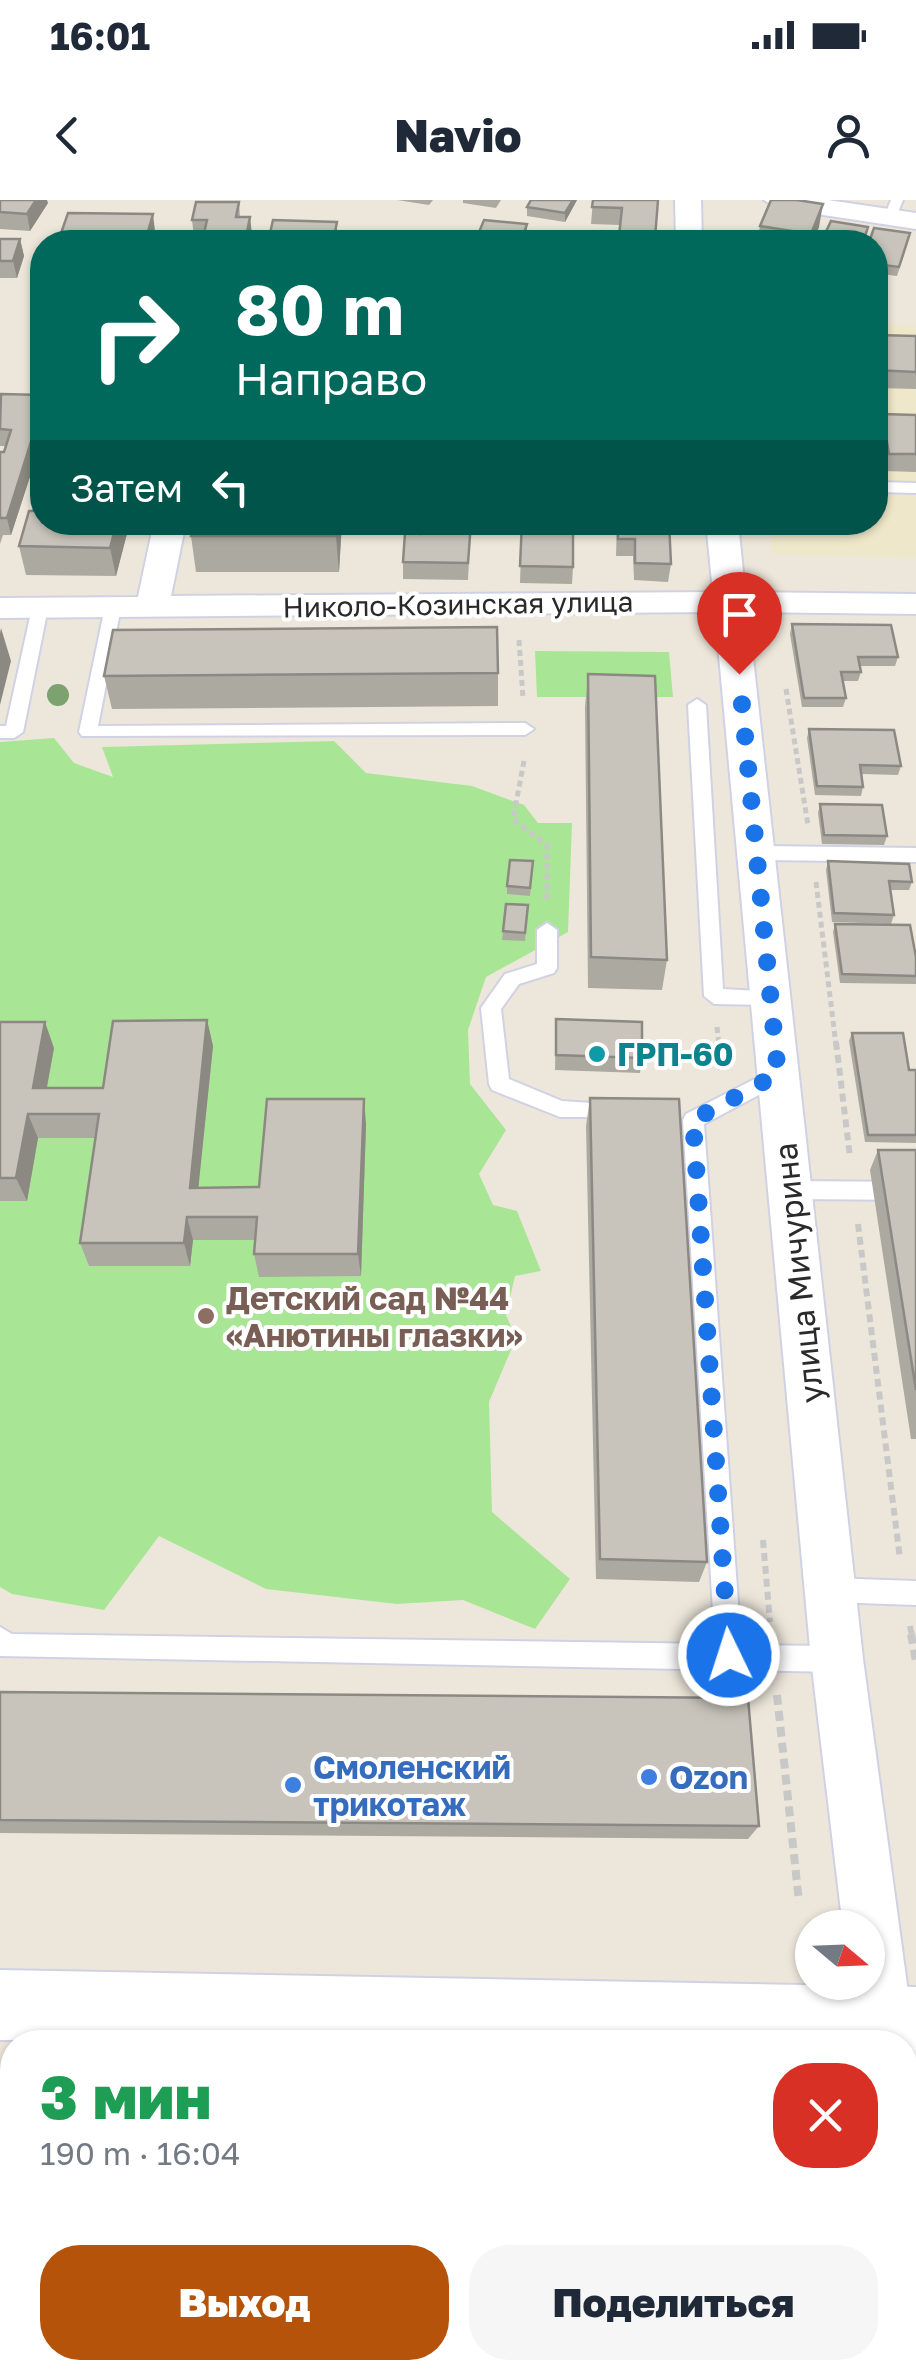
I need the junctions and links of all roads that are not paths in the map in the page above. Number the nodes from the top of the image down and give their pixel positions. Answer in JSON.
{"nodes":[{"id":1,"x":688,"y":200,"type":"edge"},
{"id":2,"x":777,"y":200,"type":"edge"},
{"id":3,"x":901,"y":213,"type":"edge"},
{"id":4,"x":689,"y":230,"type":"edge"},
{"id":5,"x":888,"y":487,"type":"edge"},
{"id":6,"x":916,"y":488,"type":"edge"},
{"id":7,"x":167,"y":535,"type":"edge"},
{"id":8,"x":724,"y":535,"type":"edge"},
{"id":9,"x":732,"y":602,"type":"junction"},
{"id":10,"x":916,"y":604,"type":"edge"},
{"id":11,"x":113,"y":607,"type":"junction"},
{"id":12,"x":152,"y":607,"type":"junction"},
{"id":13,"x":0,"y":608,"type":"edge"},
{"id":14,"x":40,"y":608,"type":"junction"},
{"id":15,"x":697,"y":705,"type":"dead end"},
{"id":16,"x":525,"y":728,"type":"road end"},
{"id":17,"x":0,"y":732,"type":"edge"},
{"id":18,"x":756,"y":853,"type":"junction"},
{"id":19,"x":916,"y":855,"type":"edge"},
{"id":20,"x":547,"y":930,"type":"road end"},
{"id":21,"x":770,"y":998,"type":"junction"},
{"id":22,"x":778,"y":1074,"type":"junction"},
{"id":23,"x":639,"y":1112,"type":"edge"},
{"id":24,"x":791,"y":1190,"type":"junction"},
{"id":25,"x":916,"y":1192,"type":"edge"},
{"id":26,"x":830,"y":1590,"type":"junction"},
{"id":27,"x":910,"y":1592,"type":"edge"},
{"id":28,"x":0,"y":1639,"type":"edge"},
{"id":29,"x":729,"y":1655,"type":"junction"},
{"id":30,"x":837,"y":1659,"type":"junction"},
{"id":31,"x":0,"y":2006,"type":"edge"},
{"id":32,"x":895,"y":2029,"type":"edge"}],
"edges":[{"from":1,"to":4,"type":"street"},
{"from":2,"to":3,"type":"street"},
{"from":5,"to":6,"type":"lane"},
{"from":7,"to":12,"type":"street"},
{"from":8,"to":9,"type":"street","name":"улица Мичурина"},
{"from":9,"to":10,"type":"street","name":"Николо-Козинская улица"},
{"from":9,"to":12,"type":"street","name":"Николо-Козинская улица"},
{"from":9,"to":18,"type":"street","name":"улица Мичурина"},
{"from":11,"to":12,"type":"street","name":"Николо-Козинская улица"},
{"from":11,"to":14,"type":"street","name":"Николо-Козинская улица"},
{"from":11,"to":16,"type":"lane"},
{"from":13,"to":14,"type":"street","name":"Николо-Козинская улица"},
{"from":14,"to":17,"type":"lane"},
{"from":15,"to":21,"type":"lane"},
{"from":18,"to":19,"type":"lane"},
{"from":18,"to":21,"type":"street","name":"улица Мичурина"},
{"from":20,"to":23,"type":"lane"},
{"from":21,"to":22,"type":"street","name":"улица Мичурина"},
{"from":22,"to":24,"type":"street","name":"улица Мичурина"},
{"from":22,"to":29,"type":"lane"},
{"from":24,"to":25,"type":"lane"},
{"from":24,"to":26,"type":"street","name":"улица Мичурина"},
{"from":26,"to":27,"type":"lane"},
{"from":26,"to":30,"type":"street","name":"улица Мичурина"},
{"from":28,"to":29,"type":"lane"},
{"from":29,"to":30,"type":"lane"},
{"from":30,"to":32,"type":"street","name":"улица Мичурина"},
{"from":31,"to":32,"type":"main road"}]}
